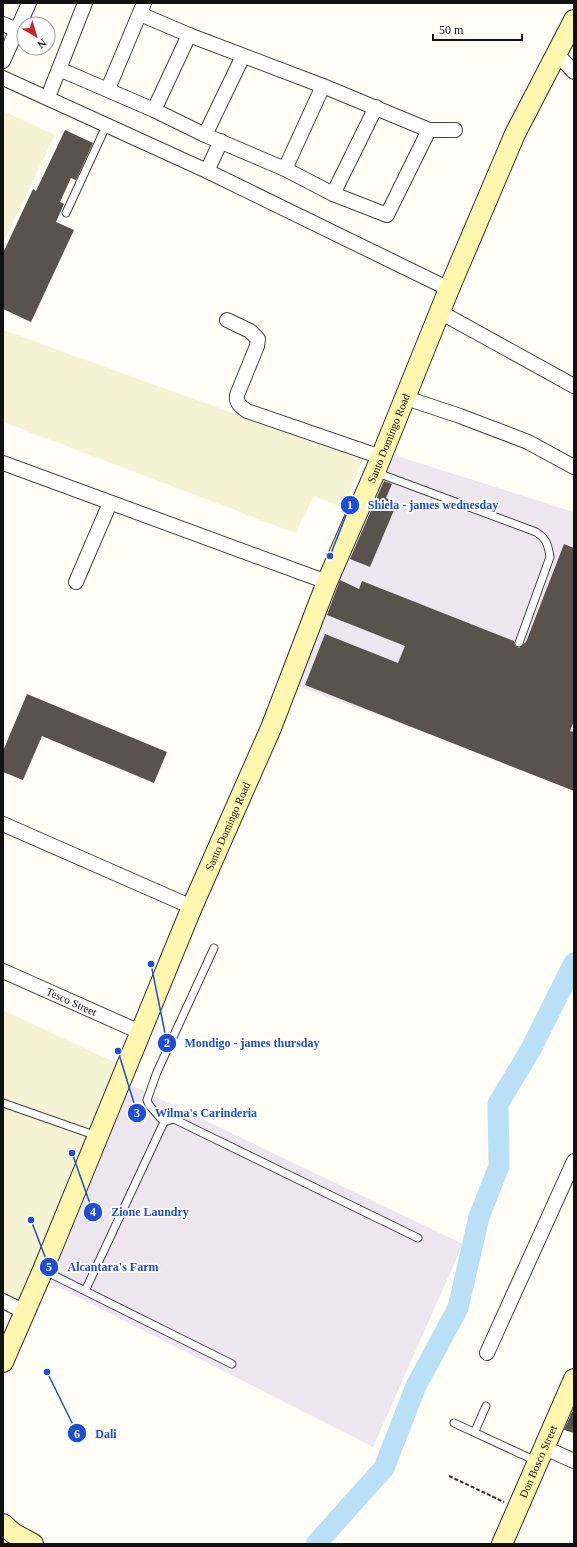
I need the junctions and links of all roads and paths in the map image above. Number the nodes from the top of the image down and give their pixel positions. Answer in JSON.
{"nodes":[{"id":1,"x":29,"y":3,"type":"edge"},
{"id":2,"x":85,"y":3,"type":"edge"},
{"id":3,"x":142,"y":8,"type":"edge"},
{"id":4,"x":23,"y":16,"type":"edge"},
{"id":5,"x":574,"y":20,"type":"edge"},
{"id":6,"x":3,"y":24,"type":"edge"},
{"id":7,"x":16,"y":30,"type":"edge"},
{"id":8,"x":16,"y":32,"type":"edge"},
{"id":9,"x":189,"y":35,"type":"junction"},
{"id":10,"x":557,"y":54,"type":"junction"},
{"id":11,"x":243,"y":56,"type":"junction"},
{"id":12,"x":3,"y":61,"type":"edge"},
{"id":13,"x":59,"y":68,"type":"junction"},
{"id":14,"x":574,"y":72,"type":"edge"},
{"id":15,"x":3,"y":78,"type":"edge"},
{"id":16,"x":323,"y":86,"type":"junction"},
{"id":17,"x":108,"y":89,"type":"junction"},
{"id":18,"x":48,"y":97,"type":"junction"},
{"id":19,"x":376,"y":107,"type":"junction"},
{"id":20,"x":154,"y":110,"type":"junction"},
{"id":21,"x":107,"y":124,"type":"junction"},
{"id":22,"x":429,"y":130,"type":"junction"},
{"id":23,"x":455,"y":130,"type":"dead end"},
{"id":24,"x":205,"y":135,"type":"junction"},
{"id":25,"x":221,"y":141,"type":"junction"},
{"id":26,"x":285,"y":169,"type":"junction"},
{"id":27,"x":207,"y":171,"type":"junction"},
{"id":28,"x":333,"y":194,"type":"junction"},
{"id":29,"x":66,"y":213,"type":"dead end"},
{"id":30,"x":448,"y":289,"type":"junction"},
{"id":31,"x":440,"y":312,"type":"junction"},
{"id":32,"x":227,"y":320,"type":"dead end"},
{"id":33,"x":574,"y":386,"type":"edge"},
{"id":34,"x":406,"y":398,"type":"junction"},
{"id":35,"x":3,"y":463,"type":"edge"},
{"id":36,"x":378,"y":464,"type":"junction"},
{"id":37,"x":574,"y":468,"type":"edge"},
{"id":38,"x":110,"y":503,"type":"junction"},
{"id":39,"x":76,"y":582,"type":"dead end"},
{"id":40,"x":327,"y":582,"type":"junction"},
{"id":41,"x":519,"y":643,"type":"dead end"},
{"id":42,"x":3,"y":824,"type":"edge"},
{"id":43,"x":192,"y":907,"type":"junction"},
{"id":44,"x":214,"y":948,"type":"dead end"},
{"id":45,"x":3,"y":971,"type":"edge"},
{"id":46,"x":140,"y":1032,"type":"junction"},
{"id":47,"x":3,"y":1103,"type":"edge"},
{"id":48,"x":164,"y":1122,"type":"junction"},
{"id":49,"x":98,"y":1137,"type":"junction"},
{"id":50,"x":574,"y":1162,"type":"edge"},
{"id":51,"x":418,"y":1238,"type":"dead end"},
{"id":52,"x":43,"y":1270,"type":"junction"},
{"id":53,"x":85,"y":1291,"type":"junction"},
{"id":54,"x":3,"y":1301,"type":"edge"},
{"id":55,"x":25,"y":1312,"type":"junction"},
{"id":56,"x":7,"y":1340,"type":"edge"},
{"id":57,"x":487,"y":1353,"type":"dead end"},
{"id":58,"x":3,"y":1362,"type":"edge"},
{"id":59,"x":232,"y":1364,"type":"dead end"},
{"id":60,"x":574,"y":1379,"type":"edge"},
{"id":61,"x":570,"y":1398,"type":"edge"},
{"id":62,"x":486,"y":1406,"type":"dead end"},
{"id":63,"x":454,"y":1423,"type":"dead end"},
{"id":64,"x":474,"y":1431,"type":"junction"},
{"id":65,"x":542,"y":1455,"type":"junction"},
{"id":66,"x":574,"y":1461,"type":"edge"},
{"id":67,"x":449,"y":1476,"type":"dead end"},
{"id":68,"x":518,"y":1508,"type":"junction"},
{"id":69,"x":3,"y":1524,"type":"edge"},
{"id":70,"x":33,"y":1544,"type":"edge"},
{"id":71,"x":502,"y":1544,"type":"edge"}],
"edges":[{"from":1,"to":4,"type":"street"},
{"from":2,"to":13,"type":"street"},
{"from":3,"to":9,"type":"street"},
{"from":3,"to":17,"type":"street"},
{"from":5,"to":10,"type":"street","name":"Santo Domingo Road"},
{"from":6,"to":7,"type":"street"},
{"from":8,"to":12,"type":"street"},
{"from":9,"to":11,"type":"street"},
{"from":9,"to":20,"type":"street"},
{"from":10,"to":14,"type":"street"},
{"from":10,"to":30,"type":"street","name":"Santo Domingo Road"},
{"from":11,"to":16,"type":"street"},
{"from":11,"to":24,"type":"street"},
{"from":13,"to":17,"type":"street"},
{"from":13,"to":18,"type":"street"},
{"from":15,"to":18,"type":"street"},
{"from":16,"to":19,"type":"street"},
{"from":16,"to":26,"type":"street"},
{"from":17,"to":20,"type":"street"},
{"from":18,"to":21,"type":"street"},
{"from":19,"to":22,"type":"street"},
{"from":19,"to":28,"type":"street"},
{"from":20,"to":24,"type":"street"},
{"from":21,"to":27,"type":"street"},
{"from":21,"to":29,"type":"lane"},
{"from":22,"to":23,"type":"street"},
{"from":22,"to":28,"type":"street"},
{"from":24,"to":25,"type":"street"},
{"from":25,"to":26,"type":"street"},
{"from":25,"to":27,"type":"street"},
{"from":26,"to":28,"type":"street"},
{"from":27,"to":30,"type":"street"},
{"from":30,"to":31,"type":"street","name":"Santo Domingo Road"},
{"from":31,"to":33,"type":"street"},
{"from":31,"to":34,"type":"street","name":"Santo Domingo Road"},
{"from":32,"to":36,"type":"street"},
{"from":34,"to":36,"type":"street","name":"Santo Domingo Road"},
{"from":34,"to":37,"type":"street"},
{"from":35,"to":38,"type":"street"},
{"from":36,"to":40,"type":"street","name":"Santo Domingo Road"},
{"from":36,"to":41,"type":"lane"},
{"from":38,"to":39,"type":"street"},
{"from":38,"to":40,"type":"street"},
{"from":40,"to":43,"type":"street","name":"Santo Domingo Road"},
{"from":42,"to":43,"type":"street"},
{"from":43,"to":46,"type":"street","name":"Santo Domingo Road"},
{"from":44,"to":48,"type":"lane"},
{"from":45,"to":46,"type":"street","name":"Tesco Street"},
{"from":46,"to":49,"type":"street","name":"Santo Domingo Road"},
{"from":47,"to":49,"type":"lane"},
{"from":48,"to":51,"type":"lane"},
{"from":48,"to":53,"type":"lane"},
{"from":49,"to":52,"type":"street","name":"Santo Domingo Road"},
{"from":50,"to":57,"type":"street"},
{"from":52,"to":53,"type":"lane"},
{"from":52,"to":55,"type":"street","name":"Santo Domingo Road"},
{"from":53,"to":59,"type":"lane"},
{"from":54,"to":55,"type":"street"},
{"from":55,"to":56,"type":"street","name":"Santo Domingo Road"},
{"from":56,"to":58,"type":"street","name":"Santo Domingo Road"},
{"from":60,"to":61,"type":"street","name":"Don Bosco Street"},
{"from":61,"to":65,"type":"street","name":"Don Bosco Street"},
{"from":62,"to":64,"type":"lane"},
{"from":63,"to":64,"type":"lane"},
{"from":64,"to":65,"type":"lane"},
{"from":65,"to":66,"type":"street"},
{"from":65,"to":68,"type":"street","name":"Don Bosco Street"},
{"from":67,"to":68,"type":"path"},
{"from":68,"to":71,"type":"street","name":"Don Bosco Street"},
{"from":69,"to":70,"type":"street"}]}
